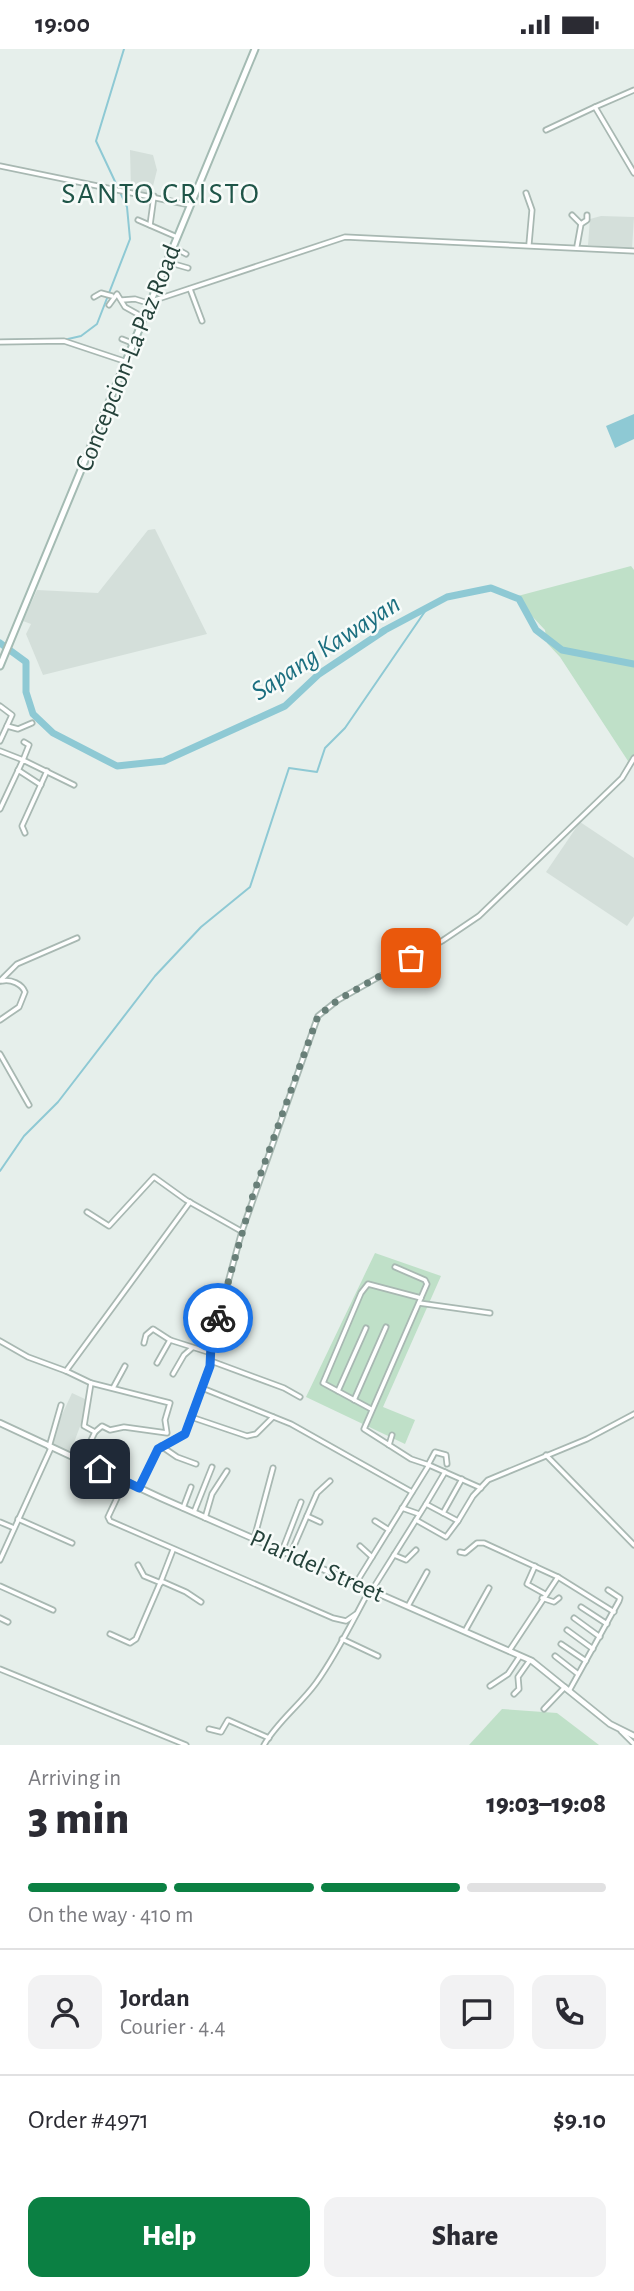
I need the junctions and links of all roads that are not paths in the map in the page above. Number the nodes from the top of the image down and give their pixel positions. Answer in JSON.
{"nodes":[{"id":1,"x":255,"y":49,"type":"edge"},
{"id":2,"x":634,"y":90,"type":"edge"},
{"id":3,"x":595,"y":107,"type":"junction"},
{"id":4,"x":547,"y":130,"type":"dead end"},
{"id":5,"x":0,"y":166,"type":"edge"},
{"id":6,"x":634,"y":173,"type":"edge"},
{"id":7,"x":526,"y":193,"type":"dead end"},
{"id":8,"x":154,"y":196,"type":"junction"},
{"id":9,"x":190,"y":205,"type":"junction"},
{"id":10,"x":572,"y":215,"type":"dead end"},
{"id":11,"x":587,"y":215,"type":"dead end"},
{"id":12,"x":138,"y":220,"type":"dead end"},
{"id":13,"x":581,"y":224,"type":"junction"},
{"id":14,"x":150,"y":225,"type":"junction"},
{"id":15,"x":177,"y":237,"type":"junction"},
{"id":16,"x":529,"y":244,"type":"junction"},
{"id":17,"x":577,"y":246,"type":"junction"},
{"id":18,"x":173,"y":247,"type":"junction"},
{"id":19,"x":634,"y":251,"type":"edge"},
{"id":20,"x":186,"y":254,"type":"dead end"},
{"id":21,"x":167,"y":262,"type":"junction"},
{"id":22,"x":188,"y":268,"type":"dead end"},
{"id":23,"x":190,"y":289,"type":"junction"},
{"id":24,"x":110,"y":295,"type":"junction"},
{"id":25,"x":94,"y":297,"type":"dead end"},
{"id":26,"x":122,"y":300,"type":"junction"},
{"id":27,"x":151,"y":303,"type":"junction"},
{"id":28,"x":109,"y":305,"type":"dead end"},
{"id":29,"x":145,"y":319,"type":"junction"},
{"id":30,"x":202,"y":321,"type":"dead end"},
{"id":31,"x":122,"y":339,"type":"dead end"},
{"id":32,"x":0,"y":342,"type":"edge"},
{"id":33,"x":134,"y":344,"type":"junction"},
{"id":34,"x":127,"y":362,"type":"junction"},
{"id":35,"x":0,"y":666,"type":"edge"},
{"id":36,"x":0,"y":706,"type":"edge"},
{"id":37,"x":32,"y":723,"type":"dead end"},
{"id":38,"x":0,"y":725,"type":"edge"},
{"id":39,"x":6,"y":727,"type":"junction"},
{"id":40,"x":2,"y":733,"type":"edge"},
{"id":41,"x":0,"y":741,"type":"edge"},
{"id":42,"x":24,"y":741,"type":"dead end"},
{"id":43,"x":0,"y":751,"type":"edge"},
{"id":44,"x":634,"y":758,"type":"edge"},
{"id":45,"x":23,"y":760,"type":"junction"},
{"id":46,"x":18,"y":770,"type":"junction"},
{"id":47,"x":47,"y":771,"type":"junction"},
{"id":48,"x":74,"y":785,"type":"dead end"},
{"id":49,"x":41,"y":786,"type":"junction"},
{"id":50,"x":0,"y":807,"type":"edge"},
{"id":51,"x":25,"y":833,"type":"dead end"},
{"id":52,"x":77,"y":938,"type":"dead end"},
{"id":53,"x":0,"y":982,"type":"edge"},
{"id":54,"x":0,"y":1020,"type":"edge"},
{"id":55,"x":0,"y":1054,"type":"edge"},
{"id":56,"x":29,"y":1105,"type":"dead end"},
{"id":57,"x":190,"y":1202,"type":"junction"},
{"id":58,"x":87,"y":1212,"type":"dead end"},
{"id":59,"x":242,"y":1231,"type":"junction"},
{"id":60,"x":395,"y":1267,"type":"dead end"},
{"id":61,"x":420,"y":1301,"type":"junction"},
{"id":62,"x":490,"y":1313,"type":"dead end"},
{"id":63,"x":386,"y":1327,"type":"dead end"},
{"id":64,"x":366,"y":1328,"type":"dead end"},
{"id":65,"x":170,"y":1340,"type":"junction"},
{"id":66,"x":0,"y":1341,"type":"edge"},
{"id":67,"x":144,"y":1343,"type":"dead end"},
{"id":68,"x":192,"y":1348,"type":"junction"},
{"id":69,"x":211,"y":1353,"type":"junction"},
{"id":70,"x":211,"y":1361,"type":"junction"},
{"id":71,"x":158,"y":1363,"type":"dead end"},
{"id":72,"x":125,"y":1366,"type":"dead end"},
{"id":73,"x":66,"y":1371,"type":"junction"},
{"id":74,"x":173,"y":1374,"type":"dead end"},
{"id":75,"x":92,"y":1383,"type":"junction"},
{"id":76,"x":113,"y":1388,"type":"junction"},
{"id":77,"x":202,"y":1388,"type":"junction"},
{"id":78,"x":338,"y":1391,"type":"junction"},
{"id":79,"x":300,"y":1397,"type":"dead end"},
{"id":80,"x":354,"y":1400,"type":"junction"},
{"id":81,"x":61,"y":1405,"type":"dead end"},
{"id":82,"x":371,"y":1409,"type":"junction"},
{"id":83,"x":634,"y":1414,"type":"edge"},
{"id":84,"x":273,"y":1416,"type":"junction"},
{"id":85,"x":191,"y":1417,"type":"junction"},
{"id":86,"x":0,"y":1423,"type":"edge"},
{"id":87,"x":95,"y":1432,"type":"junction"},
{"id":88,"x":167,"y":1433,"type":"junction"},
{"id":89,"x":392,"y":1435,"type":"dead end"},
{"id":90,"x":170,"y":1440,"type":"junction"},
{"id":91,"x":389,"y":1445,"type":"junction"},
{"id":92,"x":49,"y":1446,"type":"junction"},
{"id":93,"x":161,"y":1446,"type":"junction"},
{"id":94,"x":121,"y":1453,"type":"dead end"},
{"id":95,"x":547,"y":1455,"type":"junction"},
{"id":96,"x":81,"y":1461,"type":"junction"},
{"id":97,"x":196,"y":1464,"type":"dead end"},
{"id":98,"x":447,"y":1464,"type":"dead end"},
{"id":99,"x":429,"y":1465,"type":"junction"},
{"id":100,"x":212,"y":1467,"type":"dead end"},
{"id":101,"x":273,"y":1468,"type":"dead end"},
{"id":102,"x":100,"y":1469,"type":"junction"},
{"id":103,"x":227,"y":1471,"type":"dead end"},
{"id":104,"x":444,"y":1472,"type":"junction"},
{"id":105,"x":461,"y":1479,"type":"junction"},
{"id":106,"x":125,"y":1481,"type":"junction"},
{"id":107,"x":330,"y":1481,"type":"dead end"},
{"id":108,"x":191,"y":1487,"type":"dead end"},
{"id":109,"x":139,"y":1488,"type":"junction"},
{"id":110,"x":481,"y":1488,"type":"junction"},
{"id":111,"x":412,"y":1492,"type":"junction"},
{"id":112,"x":301,"y":1502,"type":"dead end"},
{"id":113,"x":426,"y":1504,"type":"junction"},
{"id":114,"x":183,"y":1508,"type":"junction"},
{"id":115,"x":402,"y":1508,"type":"junction"},
{"id":116,"x":194,"y":1512,"type":"junction"},
{"id":117,"x":443,"y":1513,"type":"junction"},
{"id":118,"x":419,"y":1514,"type":"junction"},
{"id":119,"x":307,"y":1515,"type":"junction"},
{"id":120,"x":205,"y":1518,"type":"junction"},
{"id":121,"x":18,"y":1520,"type":"junction"},
{"id":122,"x":416,"y":1520,"type":"junction"},
{"id":123,"x":459,"y":1520,"type":"junction"},
{"id":124,"x":375,"y":1521,"type":"dead end"},
{"id":125,"x":0,"y":1522,"type":"edge"},
{"id":126,"x":320,"y":1522,"type":"dead end"},
{"id":127,"x":465,"y":1523,"type":"dead end"},
{"id":128,"x":14,"y":1528,"type":"junction"},
{"id":129,"x":388,"y":1530,"type":"junction"},
{"id":130,"x":254,"y":1539,"type":"junction"},
{"id":131,"x":72,"y":1543,"type":"dead end"},
{"id":132,"x":634,"y":1545,"type":"edge"},
{"id":133,"x":360,"y":1546,"type":"dead end"},
{"id":134,"x":173,"y":1550,"type":"junction"},
{"id":135,"x":416,"y":1550,"type":"dead end"},
{"id":136,"x":282,"y":1551,"type":"junction"},
{"id":137,"x":460,"y":1552,"type":"dead end"},
{"id":138,"x":290,"y":1555,"type":"junction"},
{"id":139,"x":394,"y":1555,"type":"junction"},
{"id":140,"x":372,"y":1557,"type":"junction"},
{"id":141,"x":0,"y":1560,"type":"edge"},
{"id":142,"x":138,"y":1565,"type":"dead end"},
{"id":143,"x":535,"y":1566,"type":"junction"},
{"id":144,"x":427,"y":1572,"type":"dead end"},
{"id":145,"x":558,"y":1577,"type":"junction"},
{"id":146,"x":161,"y":1582,"type":"junction"},
{"id":147,"x":356,"y":1583,"type":"junction"},
{"id":148,"x":0,"y":1586,"type":"edge"},
{"id":149,"x":489,"y":1588,"type":"dead end"},
{"id":150,"x":371,"y":1589,"type":"junction"},
{"id":151,"x":608,"y":1590,"type":"dead end"},
{"id":152,"x":543,"y":1596,"type":"junction"},
{"id":153,"x":559,"y":1598,"type":"dead end"},
{"id":154,"x":201,"y":1602,"type":"dead end"},
{"id":155,"x":408,"y":1607,"type":"junction"},
{"id":156,"x":581,"y":1607,"type":"dead end"},
{"id":157,"x":53,"y":1610,"type":"dead end"},
{"id":158,"x":614,"y":1612,"type":"junction"},
{"id":159,"x":356,"y":1614,"type":"junction"},
{"id":160,"x":0,"y":1618,"type":"edge"},
{"id":161,"x":574,"y":1618,"type":"dead end"},
{"id":162,"x":345,"y":1621,"type":"junction"},
{"id":163,"x":8,"y":1622,"type":"dead end"},
{"id":164,"x":607,"y":1624,"type":"junction"},
{"id":165,"x":567,"y":1630,"type":"dead end"},
{"id":166,"x":464,"y":1631,"type":"junction"},
{"id":167,"x":346,"y":1633,"type":"junction"},
{"id":168,"x":110,"y":1634,"type":"dead end"},
{"id":169,"x":600,"y":1637,"type":"junction"},
{"id":170,"x":342,"y":1639,"type":"junction"},
{"id":171,"x":561,"y":1644,"type":"dead end"},
{"id":172,"x":593,"y":1649,"type":"junction"},
{"id":173,"x":509,"y":1651,"type":"junction"},
{"id":174,"x":378,"y":1656,"type":"dead end"},
{"id":175,"x":520,"y":1656,"type":"junction"},
{"id":176,"x":555,"y":1656,"type":"dead end"},
{"id":177,"x":530,"y":1660,"type":"junction"},
{"id":178,"x":586,"y":1661,"type":"junction"},
{"id":179,"x":0,"y":1669,"type":"edge"},
{"id":180,"x":579,"y":1674,"type":"junction"},
{"id":181,"x":490,"y":1686,"type":"dead end"},
{"id":182,"x":567,"y":1689,"type":"junction"},
{"id":183,"x":514,"y":1694,"type":"dead end"},
{"id":184,"x":544,"y":1709,"type":"dead end"},
{"id":185,"x":209,"y":1729,"type":"dead end"},
{"id":186,"x":621,"y":1731,"type":"junction"},
{"id":187,"x":634,"y":1736,"type":"edge"},
{"id":188,"x":268,"y":1738,"type":"junction"},
{"id":189,"x":634,"y":1744,"type":"edge"},
{"id":190,"x":186,"y":1745,"type":"edge"},
{"id":191,"x":264,"y":1745,"type":"edge"}],
"edges":[{"from":1,"to":9,"type":"main road","name":"Concepcion-La Paz Road"},
{"from":2,"to":3,"type":"street"},
{"from":3,"to":4,"type":"street"},
{"from":3,"to":6,"type":"street"},
{"from":5,"to":8,"type":"street"},
{"from":7,"to":16,"type":"street"},
{"from":8,"to":9,"type":"street"},
{"from":8,"to":14,"type":"street"},
{"from":9,"to":15,"type":"main road","name":"Concepcion-La Paz Road"},
{"from":10,"to":13,"type":"street"},
{"from":11,"to":13,"type":"street"},
{"from":12,"to":14,"type":"street"},
{"from":13,"to":17,"type":"street"},
{"from":14,"to":15,"type":"street"},
{"from":15,"to":18,"type":"main road","name":"Concepcion-La Paz Road"},
{"from":16,"to":17,"type":"street"},
{"from":16,"to":23,"type":"street"},
{"from":17,"to":19,"type":"street"},
{"from":18,"to":20,"type":"street"},
{"from":18,"to":21,"type":"main road","name":"Concepcion-La Paz Road"},
{"from":21,"to":22,"type":"street"},
{"from":21,"to":27,"type":"main road","name":"Concepcion-La Paz Road"},
{"from":23,"to":27,"type":"street"},
{"from":23,"to":30,"type":"street"},
{"from":24,"to":25,"type":"street"},
{"from":24,"to":26,"type":"street"},
{"from":24,"to":28,"type":"street"},
{"from":26,"to":27,"type":"street"},
{"from":26,"to":29,"type":"street"},
{"from":27,"to":29,"type":"main road","name":"Concepcion-La Paz Road"},
{"from":29,"to":33,"type":"main road","name":"Concepcion-La Paz Road"},
{"from":31,"to":33,"type":"street"},
{"from":32,"to":34,"type":"street"},
{"from":33,"to":34,"type":"main road","name":"Concepcion-La Paz Road"},
{"from":34,"to":35,"type":"main road","name":"Concepcion-La Paz Road"},
{"from":36,"to":39,"type":"street"},
{"from":37,"to":39,"type":"street"},
{"from":38,"to":39,"type":"street"},
{"from":39,"to":40,"type":"street"},
{"from":40,"to":41,"type":"street"},
{"from":42,"to":45,"type":"street"},
{"from":43,"to":45,"type":"street"},
{"from":44,"to":59,"type":"street"},
{"from":45,"to":46,"type":"street"},
{"from":45,"to":47,"type":"street"},
{"from":46,"to":49,"type":"street"},
{"from":46,"to":50,"type":"street"},
{"from":47,"to":48,"type":"street"},
{"from":47,"to":49,"type":"street"},
{"from":49,"to":51,"type":"street"},
{"from":52,"to":53,"type":"street"},
{"from":53,"to":54,"type":"street"},
{"from":55,"to":56,"type":"street"},
{"from":57,"to":58,"type":"street"},
{"from":57,"to":59,"type":"street"},
{"from":57,"to":73,"type":"street"},
{"from":59,"to":69,"type":"street"},
{"from":60,"to":61,"type":"street"},
{"from":61,"to":62,"type":"street"},
{"from":61,"to":78,"type":"street"},
{"from":61,"to":82,"type":"street"},
{"from":63,"to":80,"type":"street"},
{"from":64,"to":78,"type":"street"},
{"from":65,"to":67,"type":"street"},
{"from":65,"to":68,"type":"street"},
{"from":65,"to":71,"type":"street"},
{"from":66,"to":73,"type":"street"},
{"from":68,"to":69,"type":"street"},
{"from":68,"to":74,"type":"street"},
{"from":69,"to":70,"type":"street"},
{"from":70,"to":77,"type":"street"},
{"from":70,"to":79,"type":"street"},
{"from":72,"to":76,"type":"street"},
{"from":73,"to":75,"type":"street"},
{"from":75,"to":76,"type":"street"},
{"from":75,"to":87,"type":"street"},
{"from":76,"to":88,"type":"street"},
{"from":77,"to":84,"type":"street"},
{"from":77,"to":85,"type":"street"},
{"from":78,"to":80,"type":"street"},
{"from":80,"to":82,"type":"street"},
{"from":81,"to":92,"type":"street"},
{"from":82,"to":91,"type":"street"},
{"from":83,"to":95,"type":"street"},
{"from":84,"to":85,"type":"street"},
{"from":84,"to":111,"type":"street"},
{"from":85,"to":90,"type":"street"},
{"from":86,"to":92,"type":"street","name":"Plaridel Street"},
{"from":87,"to":88,"type":"street"},
{"from":87,"to":96,"type":"street"},
{"from":88,"to":90,"type":"street"},
{"from":89,"to":91,"type":"street"},
{"from":90,"to":93,"type":"street"},
{"from":91,"to":99,"type":"street"},
{"from":92,"to":96,"type":"street","name":"Plaridel Street"},
{"from":92,"to":121,"type":"street"},
{"from":93,"to":97,"type":"street"},
{"from":93,"to":109,"type":"street"},
{"from":94,"to":102,"type":"street"},
{"from":95,"to":110,"type":"street"},
{"from":95,"to":132,"type":"street"},
{"from":96,"to":102,"type":"street","name":"Plaridel Street"},
{"from":98,"to":99,"type":"street"},
{"from":99,"to":104,"type":"street"},
{"from":99,"to":111,"type":"street"},
{"from":100,"to":116,"type":"street"},
{"from":101,"to":130,"type":"street"},
{"from":102,"to":106,"type":"street","name":"Plaridel Street"},
{"from":103,"to":120,"type":"street"},
{"from":104,"to":105,"type":"street"},
{"from":104,"to":113,"type":"street"},
{"from":105,"to":110,"type":"street"},
{"from":105,"to":117,"type":"street"},
{"from":106,"to":109,"type":"street","name":"Plaridel Street"},
{"from":106,"to":134,"type":"street"},
{"from":107,"to":119,"type":"street"},
{"from":108,"to":114,"type":"street"},
{"from":109,"to":114,"type":"street","name":"Plaridel Street"},
{"from":110,"to":123,"type":"street"},
{"from":111,"to":115,"type":"street"},
{"from":112,"to":136,"type":"street"},
{"from":113,"to":117,"type":"street"},
{"from":113,"to":118,"type":"street"},
{"from":114,"to":116,"type":"street","name":"Plaridel Street"},
{"from":115,"to":118,"type":"street"},
{"from":115,"to":129,"type":"street"},
{"from":116,"to":120,"type":"street","name":"Plaridel Street"},
{"from":117,"to":123,"type":"street"},
{"from":118,"to":122,"type":"street"},
{"from":119,"to":126,"type":"street"},
{"from":119,"to":138,"type":"street"},
{"from":120,"to":130,"type":"street","name":"Plaridel Street"},
{"from":121,"to":128,"type":"street"},
{"from":121,"to":131,"type":"street"},
{"from":122,"to":123,"type":"street"},
{"from":122,"to":139,"type":"street"},
{"from":123,"to":127,"type":"street"},
{"from":124,"to":129,"type":"street"},
{"from":125,"to":128,"type":"street"},
{"from":128,"to":141,"type":"street"},
{"from":129,"to":140,"type":"street"},
{"from":130,"to":136,"type":"street","name":"Plaridel Street"},
{"from":133,"to":140,"type":"street"},
{"from":134,"to":146,"type":"street"},
{"from":134,"to":162,"type":"street"},
{"from":135,"to":139,"type":"street"},
{"from":136,"to":138,"type":"street","name":"Plaridel Street"},
{"from":137,"to":143,"type":"street"},
{"from":138,"to":147,"type":"street","name":"Plaridel Street"},
{"from":139,"to":150,"type":"street"},
{"from":140,"to":147,"type":"street"},
{"from":142,"to":146,"type":"street"},
{"from":143,"to":145,"type":"street"},
{"from":143,"to":152,"type":"street"},
{"from":144,"to":155,"type":"street"},
{"from":145,"to":152,"type":"street"},
{"from":145,"to":158,"type":"street"},
{"from":146,"to":154,"type":"street"},
{"from":146,"to":168,"type":"street"},
{"from":147,"to":150,"type":"street","name":"Plaridel Street"},
{"from":148,"to":157,"type":"street"},
{"from":149,"to":166,"type":"street"},
{"from":150,"to":155,"type":"street","name":"Plaridel Street"},
{"from":150,"to":159,"type":"street"},
{"from":151,"to":158,"type":"street"},
{"from":152,"to":153,"type":"street"},
{"from":152,"to":173,"type":"street"},
{"from":155,"to":166,"type":"street","name":"Plaridel Street"},
{"from":156,"to":164,"type":"street"},
{"from":158,"to":164,"type":"street"},
{"from":159,"to":162,"type":"street"},
{"from":159,"to":167,"type":"street"},
{"from":160,"to":163,"type":"street"},
{"from":161,"to":169,"type":"street"},
{"from":162,"to":167,"type":"street"},
{"from":164,"to":169,"type":"street"},
{"from":165,"to":172,"type":"street"},
{"from":166,"to":173,"type":"street","name":"Plaridel Street"},
{"from":167,"to":170,"type":"street"},
{"from":169,"to":172,"type":"street"},
{"from":170,"to":174,"type":"street"},
{"from":170,"to":188,"type":"street"},
{"from":171,"to":178,"type":"street"},
{"from":172,"to":178,"type":"street"},
{"from":173,"to":175,"type":"street","name":"Plaridel Street"},
{"from":175,"to":177,"type":"street","name":"Plaridel Street"},
{"from":175,"to":181,"type":"street"},
{"from":176,"to":180,"type":"street"},
{"from":177,"to":182,"type":"street","name":"Plaridel Street"},
{"from":177,"to":183,"type":"street"},
{"from":178,"to":180,"type":"street"},
{"from":179,"to":190,"type":"street"},
{"from":180,"to":182,"type":"street"},
{"from":182,"to":184,"type":"street"},
{"from":182,"to":186,"type":"street","name":"Plaridel Street"},
{"from":185,"to":188,"type":"street"},
{"from":186,"to":187,"type":"street","name":"Plaridel Street"},
{"from":186,"to":189,"type":"street"},
{"from":188,"to":191,"type":"street"}]}
